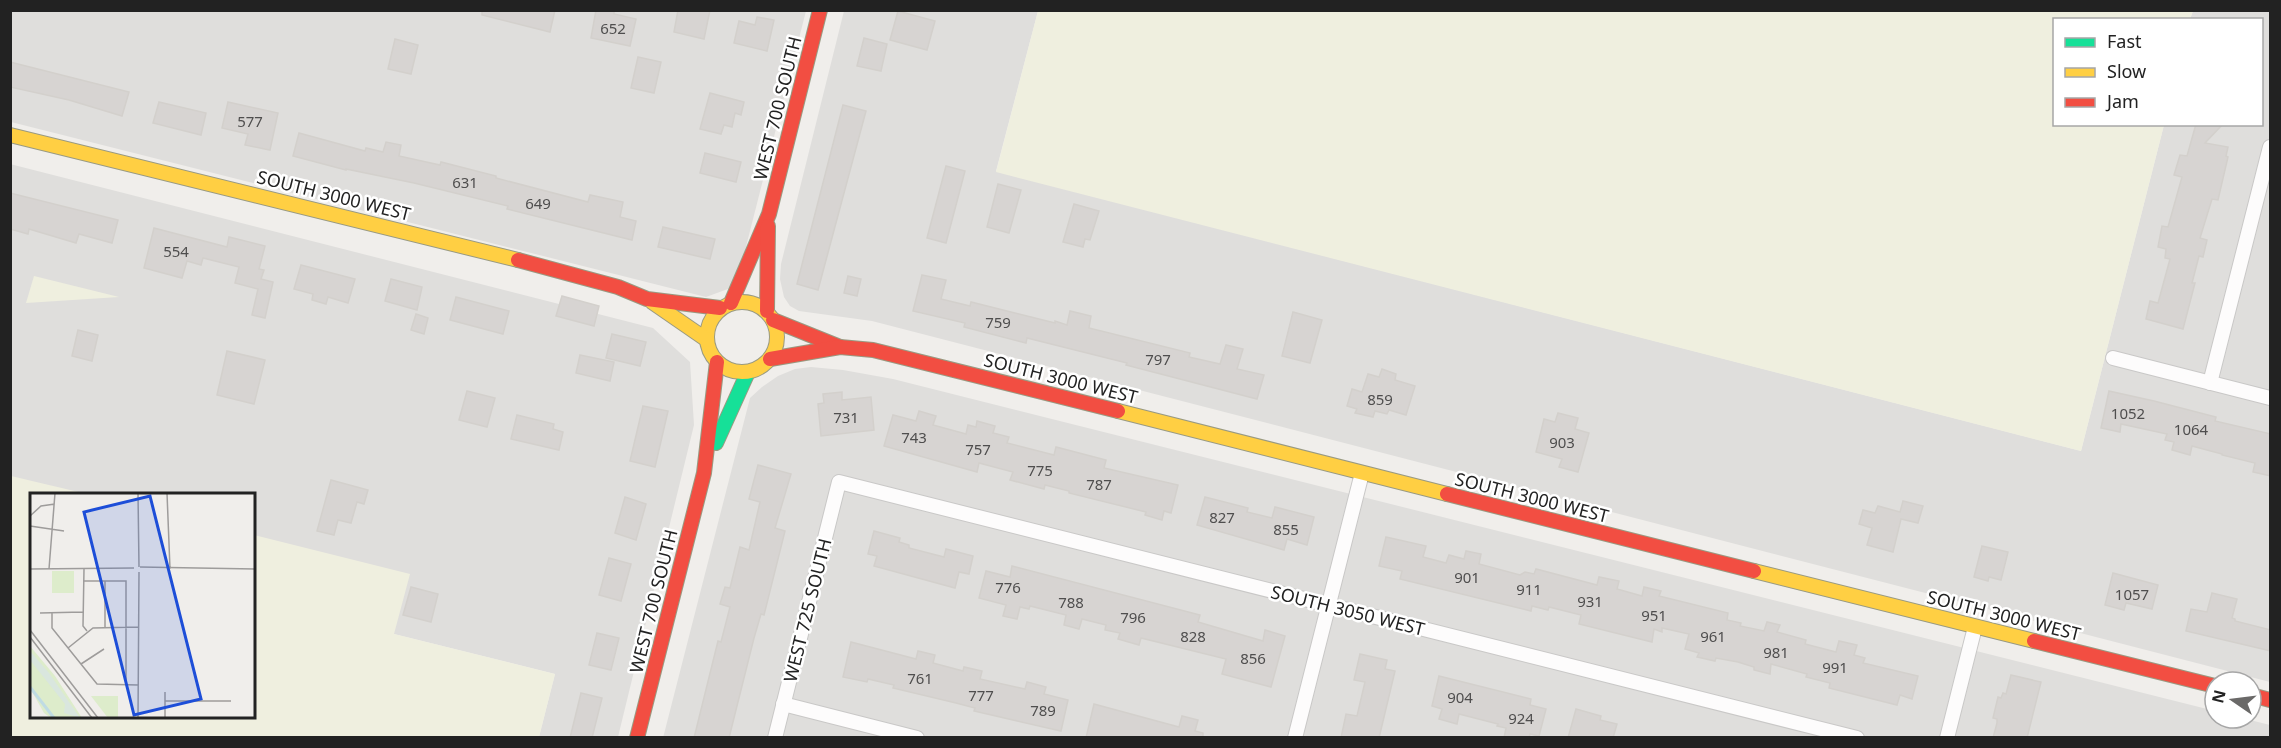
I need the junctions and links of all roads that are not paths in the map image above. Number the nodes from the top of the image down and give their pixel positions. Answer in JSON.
{"nodes":[{"id":1,"x":820,"y":10,"type":"edge"},
{"id":2,"x":10,"y":135,"type":"edge"},
{"id":3,"x":2271,"y":147,"type":"edge"},
{"id":4,"x":769,"y":214,"type":"junction"},
{"id":5,"x":647,"y":299,"type":"junction"},
{"id":6,"x":726,"y":305,"type":"junction"},
{"id":7,"x":770,"y":315,"type":"junction"},
{"id":8,"x":706,"y":340,"type":"junction"},
{"id":9,"x":840,"y":347,"type":"junction"},
{"id":10,"x":2113,"y":358,"type":"dead end"},
{"id":11,"x":770,"y":359,"type":"junction"},
{"id":12,"x":717,"y":362,"type":"junction"},
{"id":13,"x":748,"y":372,"type":"junction"},
{"id":14,"x":2211,"y":383,"type":"junction"},
{"id":15,"x":2271,"y":398,"type":"edge"},
{"id":16,"x":1362,"y":473,"type":"junction"},
{"id":17,"x":704,"y":474,"type":"junction"},
{"id":18,"x":839,"y":482,"type":"joint"},
{"id":19,"x":1328,"y":605,"type":"junction"},
{"id":20,"x":1975,"y":627,"type":"junction"},
{"id":21,"x":2203,"y":683,"type":"edge"},
{"id":22,"x":783,"y":704,"type":"junction"},
{"id":23,"x":637,"y":738,"type":"edge"},
{"id":24,"x":775,"y":738,"type":"edge"},
{"id":25,"x":917,"y":738,"type":"edge"},
{"id":26,"x":1294,"y":738,"type":"edge"},
{"id":27,"x":1857,"y":738,"type":"edge"},
{"id":28,"x":1947,"y":738,"type":"edge"}],
"edges":[{"from":1,"to":4,"type":"main road","name":"WEST 700 SOUTH"},
{"from":2,"to":5,"type":"main road","name":"SOUTH 3000 WEST"},
{"from":3,"to":14,"type":"street"},
{"from":4,"to":6,"type":"main road","name":"WEST 700 SOUTH"},
{"from":4,"to":7,"type":"main road","name":"WEST 700 SOUTH"},
{"from":5,"to":6,"type":"main road","name":"SOUTH 3000 WEST"},
{"from":5,"to":8,"type":"main road","name":"SOUTH 3000 WEST"},
{"from":6,"to":7,"type":"main road"},
{"from":6,"to":8,"type":"main road"},
{"from":7,"to":9,"type":"main road","name":"SOUTH 3000 WEST"},
{"from":7,"to":11,"type":"main road"},
{"from":8,"to":12,"type":"main road"},
{"from":9,"to":11,"type":"main road","name":"SOUTH 3000 WEST"},
{"from":9,"to":16,"type":"main road","name":"SOUTH 3000 WEST"},
{"from":10,"to":14,"type":"street"},
{"from":11,"to":13,"type":"main road"},
{"from":12,"to":13,"type":"main road"},
{"from":12,"to":17,"type":"main road","name":"WEST 700 SOUTH"},
{"from":13,"to":17,"type":"main road","name":"WEST 700 SOUTH"},
{"from":14,"to":15,"type":"street"},
{"from":16,"to":19,"type":"street"},
{"from":16,"to":20,"type":"main road","name":"SOUTH 3000 WEST"},
{"from":17,"to":23,"type":"main road","name":"WEST 700 SOUTH"},
{"from":18,"to":19,"type":"street","name":"SOUTH 3050 WEST"},
{"from":18,"to":22,"type":"street","name":"WEST 725 SOUTH"},
{"from":19,"to":26,"type":"street"},
{"from":19,"to":27,"type":"street","name":"SOUTH 3050 WEST"},
{"from":20,"to":21,"type":"main road","name":"SOUTH 3000 WEST"},
{"from":20,"to":28,"type":"street"},
{"from":22,"to":24,"type":"street","name":"WEST 725 SOUTH"},
{"from":22,"to":25,"type":"street"}]}
